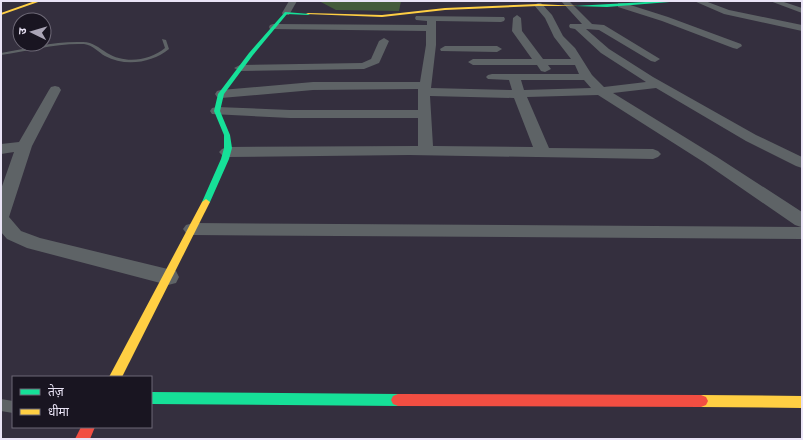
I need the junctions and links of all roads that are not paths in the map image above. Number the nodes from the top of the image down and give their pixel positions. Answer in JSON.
{"nodes":[{"id":1,"x":39,"y":1,"type":"edge"},
{"id":2,"x":293,"y":1,"type":"edge"},
{"id":3,"x":680,"y":1,"type":"edge"},
{"id":4,"x":698,"y":1,"type":"edge"},
{"id":5,"x":774,"y":1,"type":"edge"},
{"id":6,"x":635,"y":2,"type":"edge"},
{"id":7,"x":568,"y":3,"type":"edge"},
{"id":8,"x":538,"y":5,"type":"junction"},
{"id":9,"x":621,"y":5,"type":"junction"},
{"id":10,"x":802,"y":11,"type":"edge"},
{"id":11,"x":286,"y":13,"type":"junction"},
{"id":12,"x":2,"y":14,"type":"edge"},
{"id":13,"x":382,"y":16,"type":"junction"},
{"id":14,"x":517,"y":18,"type":"dead end"},
{"id":15,"x":502,"y":19,"type":"dead end"},
{"id":16,"x":431,"y":23,"type":"junction"},
{"id":17,"x":554,"y":26,"type":"junction"},
{"id":18,"x":583,"y":26,"type":"junction"},
{"id":19,"x":274,"y":27,"type":"junction"},
{"id":20,"x":802,"y":28,"type":"edge"},
{"id":21,"x":164,"y":40,"type":"dead end"},
{"id":22,"x":384,"y":42,"type":"dead end"},
{"id":23,"x":737,"y":46,"type":"dead end"},
{"id":24,"x":445,"y":49,"type":"dead end"},
{"id":25,"x":530,"y":49,"type":"junction"},
{"id":26,"x":1,"y":54,"type":"edge"},
{"id":27,"x":655,"y":59,"type":"dead end"},
{"id":28,"x":473,"y":62,"type":"dead end"},
{"id":29,"x":578,"y":62,"type":"junction"},
{"id":30,"x":540,"y":63,"type":"junction"},
{"id":31,"x":240,"y":68,"type":"junction"},
{"id":32,"x":492,"y":77,"type":"dead end"},
{"id":33,"x":514,"y":77,"type":"junction"},
{"id":34,"x":550,"y":77,"type":"junction"},
{"id":35,"x":587,"y":77,"type":"junction"},
{"id":36,"x":657,"y":84,"type":"junction"},
{"id":37,"x":424,"y":89,"type":"junction"},
{"id":38,"x":55,"y":90,"type":"dead end"},
{"id":39,"x":601,"y":91,"type":"junction"},
{"id":40,"x":221,"y":94,"type":"junction"},
{"id":41,"x":519,"y":94,"type":"junction"},
{"id":42,"x":217,"y":111,"type":"junction"},
{"id":43,"x":425,"y":114,"type":"junction"},
{"id":44,"x":24,"y":146,"type":"junction"},
{"id":45,"x":1,"y":149,"type":"edge"},
{"id":46,"x":426,"y":150,"type":"junction"},
{"id":47,"x":226,"y":152,"type":"junction"},
{"id":48,"x":551,"y":152,"type":"junction"},
{"id":49,"x":653,"y":154,"type":"dead end"},
{"id":50,"x":802,"y":164,"type":"edge"},
{"id":51,"x":1,"y":215,"type":"edge"},
{"id":52,"x":799,"y":216,"type":"edge"},
{"id":53,"x":1,"y":219,"type":"edge"},
{"id":54,"x":193,"y":229,"type":"junction"},
{"id":55,"x":802,"y":234,"type":"edge"},
{"id":56,"x":168,"y":277,"type":"junction"},
{"id":57,"x":116,"y":376,"type":"edge"},
{"id":58,"x":152,"y":398,"type":"edge"},
{"id":59,"x":802,"y":402,"type":"edge"},
{"id":60,"x":1,"y":405,"type":"edge"},
{"id":61,"x":12,"y":407,"type":"edge"},
{"id":62,"x":88,"y":428,"type":"edge"},
{"id":63,"x":82,"y":439,"type":"edge"}],
"edges":[{"from":1,"to":12,"type":"street"},
{"from":2,"to":11,"type":"street"},
{"from":3,"to":6,"type":"street"},
{"from":4,"to":20,"type":"street"},
{"from":5,"to":10,"type":"street"},
{"from":6,"to":9,"type":"street"},
{"from":7,"to":8,"type":"street"},
{"from":7,"to":9,"type":"street"},
{"from":7,"to":18,"type":"street"},
{"from":8,"to":13,"type":"street"},
{"from":8,"to":17,"type":"street"},
{"from":9,"to":23,"type":"street"},
{"from":11,"to":13,"type":"street"},
{"from":11,"to":19,"type":"street"},
{"from":13,"to":16,"type":"street"},
{"from":14,"to":25,"type":"street"},
{"from":15,"to":16,"type":"street"},
{"from":16,"to":19,"type":"street"},
{"from":16,"to":37,"type":"street"},
{"from":17,"to":18,"type":"street"},
{"from":17,"to":29,"type":"street"},
{"from":18,"to":27,"type":"street"},
{"from":18,"to":36,"type":"street"},
{"from":19,"to":31,"type":"street"},
{"from":21,"to":26,"type":"lane"},
{"from":22,"to":31,"type":"street"},
{"from":24,"to":25,"type":"street"},
{"from":25,"to":30,"type":"street"},
{"from":28,"to":30,"type":"street"},
{"from":29,"to":30,"type":"street"},
{"from":29,"to":35,"type":"street"},
{"from":30,"to":34,"type":"street"},
{"from":31,"to":40,"type":"street"},
{"from":32,"to":33,"type":"street"},
{"from":33,"to":34,"type":"street"},
{"from":33,"to":41,"type":"street"},
{"from":34,"to":35,"type":"street"},
{"from":35,"to":39,"type":"street"},
{"from":36,"to":39,"type":"street"},
{"from":36,"to":50,"type":"street"},
{"from":37,"to":40,"type":"street"},
{"from":37,"to":41,"type":"street"},
{"from":37,"to":43,"type":"street"},
{"from":38,"to":44,"type":"street"},
{"from":39,"to":41,"type":"street"},
{"from":39,"to":52,"type":"street"},
{"from":40,"to":42,"type":"street"},
{"from":41,"to":48,"type":"street"},
{"from":42,"to":43,"type":"street"},
{"from":42,"to":47,"type":"street"},
{"from":43,"to":46,"type":"street"},
{"from":44,"to":45,"type":"street"},
{"from":44,"to":51,"type":"street"},
{"from":46,"to":47,"type":"street"},
{"from":46,"to":48,"type":"street"},
{"from":47,"to":54,"type":"street"},
{"from":48,"to":49,"type":"street"},
{"from":53,"to":56,"type":"street"},
{"from":54,"to":55,"type":"street"},
{"from":54,"to":56,"type":"street"},
{"from":56,"to":57,"type":"street"},
{"from":58,"to":59,"type":"street"},
{"from":60,"to":61,"type":"lane"},
{"from":62,"to":63,"type":"street"}]}
